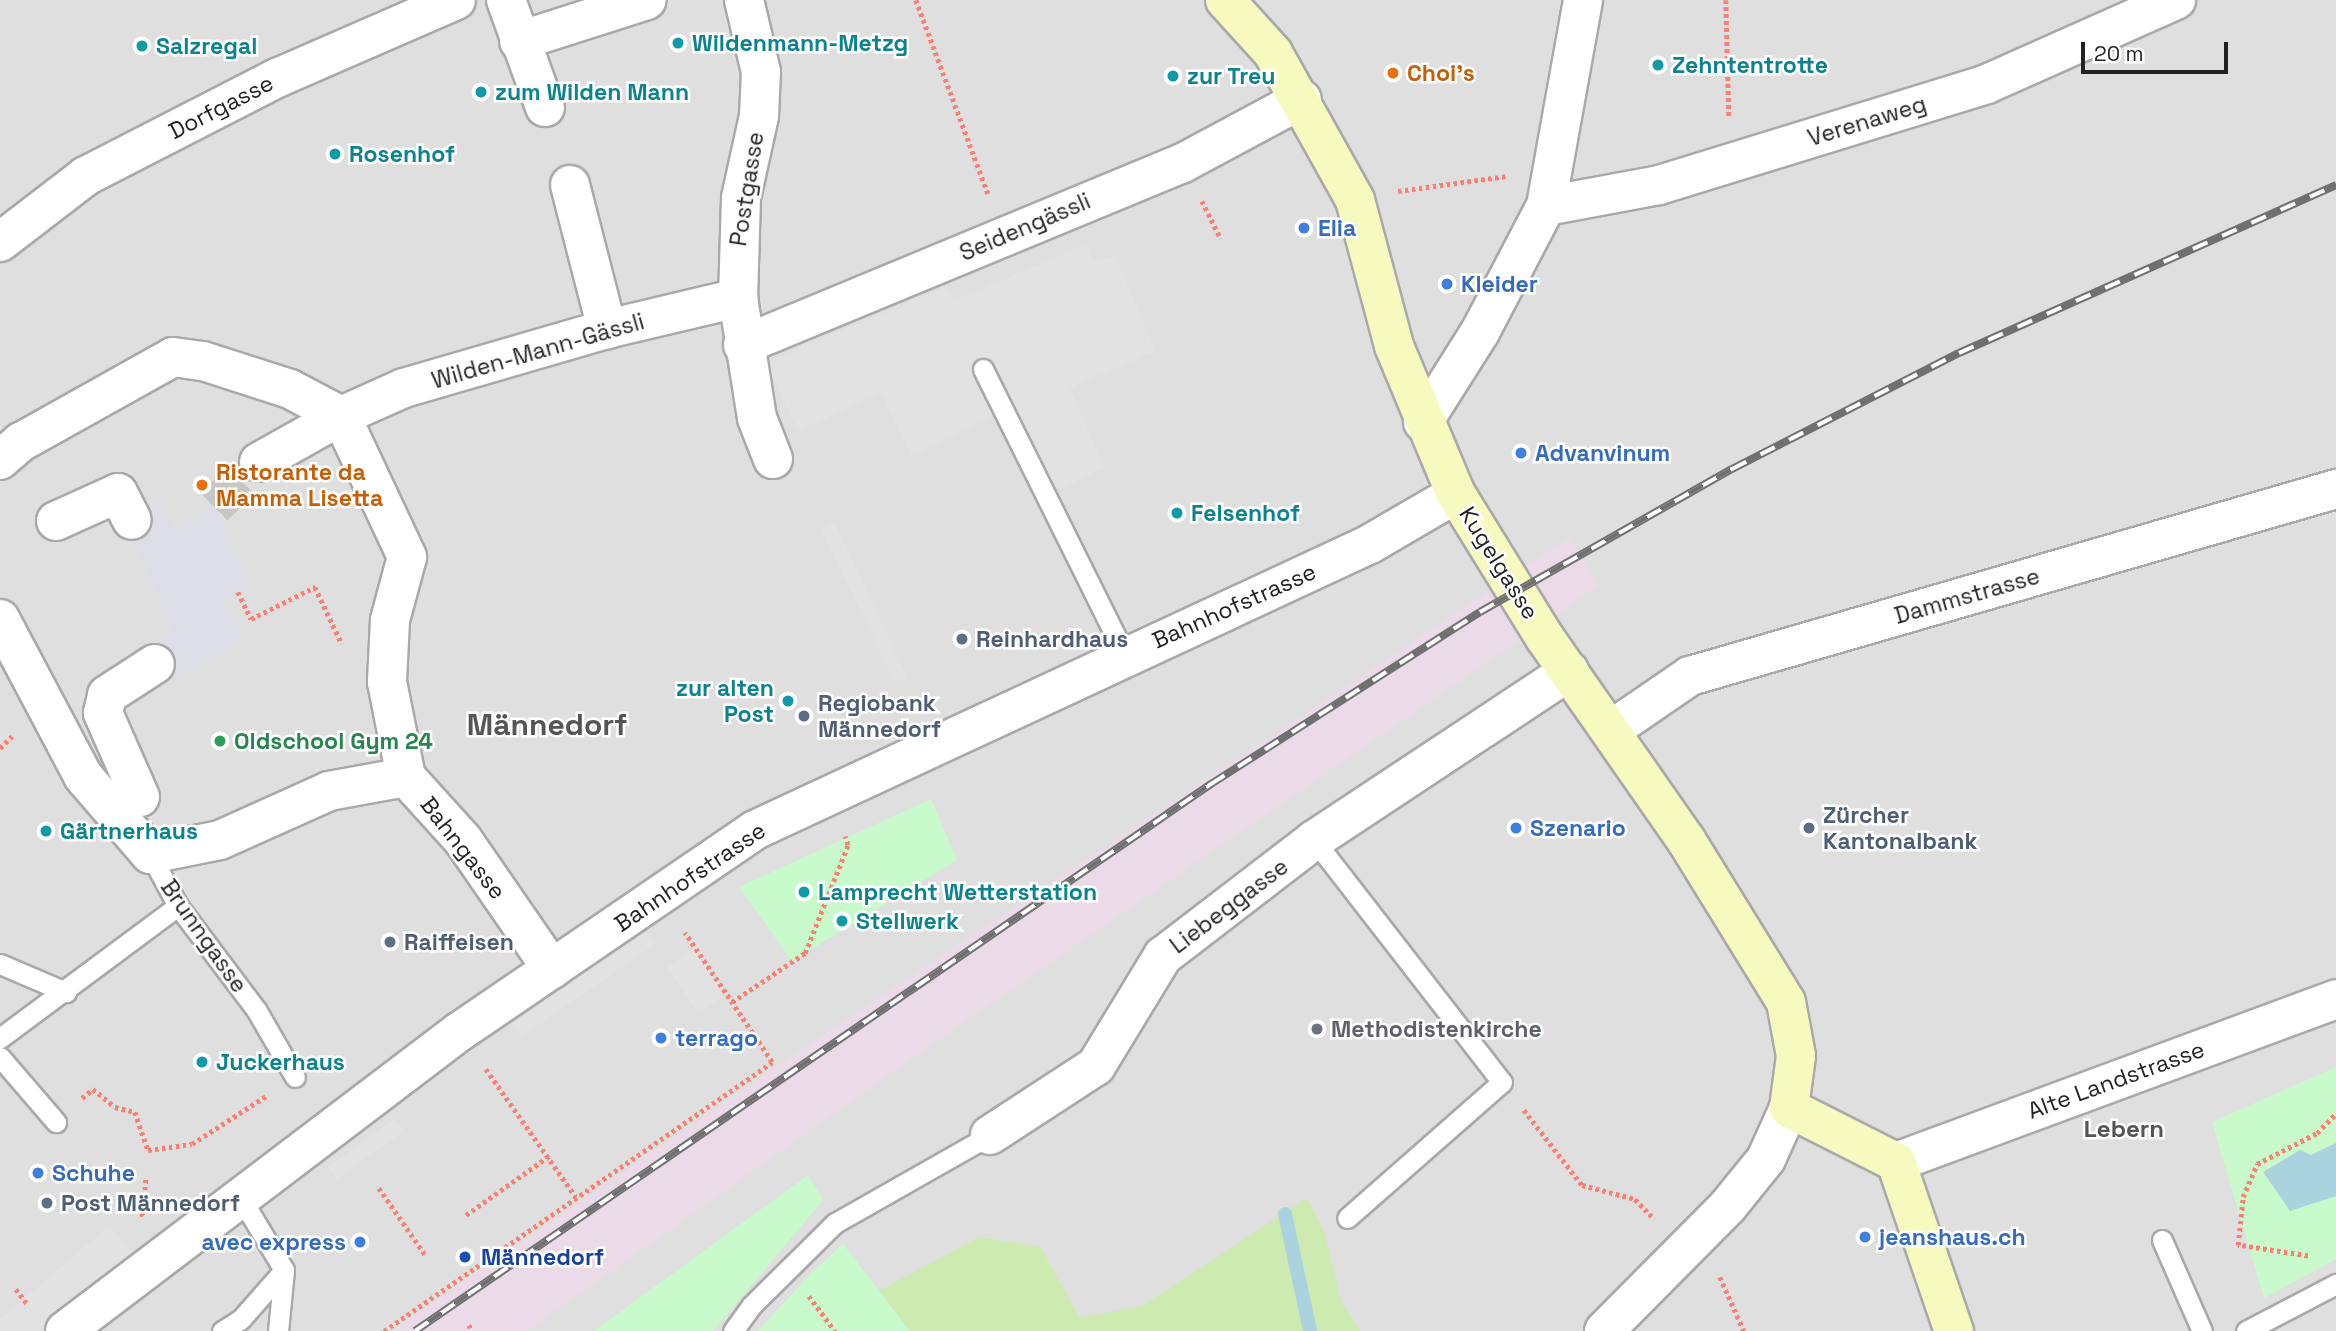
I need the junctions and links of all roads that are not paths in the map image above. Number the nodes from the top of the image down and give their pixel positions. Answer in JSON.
{"nodes":[{"id":1,"x":506,"y":0,"type":"edge"},
{"id":2,"x":647,"y":0,"type":"edge"},
{"id":3,"x":744,"y":0,"type":"edge"},
{"id":4,"x":1225,"y":0,"type":"edge"},
{"id":5,"x":1583,"y":0,"type":"edge"},
{"id":6,"x":2176,"y":0,"type":"edge"},
{"id":7,"x":460,"y":1,"type":"edge"},
{"id":8,"x":519,"y":41,"type":"junction"},
{"id":9,"x":1302,"y":99,"type":"junction"},
{"id":10,"x":545,"y":107,"type":"dead end"},
{"id":11,"x":570,"y":185,"type":"dead end"},
{"id":12,"x":1550,"y":188,"type":"junction"},
{"id":13,"x":0,"y":242,"type":"edge"},
{"id":14,"x":738,"y":298,"type":"junction"},
{"id":15,"x":607,"y":329,"type":"junction"},
{"id":16,"x":743,"y":345,"type":"junction"},
{"id":17,"x":983,"y":369,"type":"dead end"},
{"id":18,"x":341,"y":416,"type":"junction"},
{"id":19,"x":1423,"y":422,"type":"junction"},
{"id":20,"x":773,"y":459,"type":"dead end"},
{"id":21,"x":0,"y":460,"type":"edge"},
{"id":22,"x":259,"y":462,"type":"tunnel mouth"},
{"id":23,"x":2336,"y":489,"type":"edge"},
{"id":24,"x":1456,"y":494,"type":"junction"},
{"id":25,"x":132,"y":520,"type":"dead end"},
{"id":26,"x":56,"y":521,"type":"dead end"},
{"id":27,"x":0,"y":620,"type":"edge"},
{"id":28,"x":1125,"y":655,"type":"junction"},
{"id":29,"x":155,"y":664,"type":"dead end"},
{"id":30,"x":1569,"y":671,"type":"junction"},
{"id":31,"x":1611,"y":730,"type":"junction"},
{"id":32,"x":406,"y":778,"type":"junction"},
{"id":33,"x":140,"y":797,"type":"dead end"},
{"id":34,"x":1314,"y":841,"type":"junction"},
{"id":35,"x":150,"y":854,"type":"junction"},
{"id":36,"x":178,"y":906,"type":"junction"},
{"id":37,"x":0,"y":964,"type":"edge"},
{"id":38,"x":552,"y":969,"type":"junction"},
{"id":39,"x":66,"y":992,"type":"junction"},
{"id":40,"x":2336,"y":999,"type":"edge"},
{"id":41,"x":0,"y":1038,"type":"edge"},
{"id":42,"x":0,"y":1057,"type":"edge"},
{"id":43,"x":295,"y":1076,"type":"road end"},
{"id":44,"x":1789,"y":1108,"type":"junction"},
{"id":45,"x":57,"y":1122,"type":"road end"},
{"id":46,"x":990,"y":1135,"type":"joint"},
{"id":47,"x":1896,"y":1161,"type":"junction"},
{"id":48,"x":239,"y":1195,"type":"junction"},
{"id":49,"x":1347,"y":1218,"type":"dead end"},
{"id":50,"x":2162,"y":1240,"type":"dead end"},
{"id":51,"x":284,"y":1270,"type":"junction"},
{"id":52,"x":2336,"y":1284,"type":"edge"},
{"id":53,"x":65,"y":1331,"type":"edge"},
{"id":54,"x":222,"y":1331,"type":"edge"},
{"id":55,"x":278,"y":1331,"type":"edge"},
{"id":56,"x":733,"y":1331,"type":"edge"},
{"id":57,"x":1604,"y":1331,"type":"edge"},
{"id":58,"x":1954,"y":1331,"type":"edge"},
{"id":59,"x":2202,"y":1331,"type":"edge"},
{"id":60,"x":2247,"y":1331,"type":"edge"}],
"edges":[{"from":1,"to":8,"type":"street"},
{"from":2,"to":8,"type":"street"},
{"from":3,"to":14,"type":"street","name":"Postgasse"},
{"from":4,"to":9,"type":"street","name":"Kugelgasse"},
{"from":5,"to":12,"type":"street"},
{"from":6,"to":12,"type":"street","name":"Verenaweg"},
{"from":7,"to":13,"type":"street","name":"Dorfgasse"},
{"from":8,"to":10,"type":"street"},
{"from":9,"to":16,"type":"street","name":"Seidengässli"},
{"from":9,"to":19,"type":"street","name":"Kugelgasse"},
{"from":11,"to":15,"type":"street"},
{"from":12,"to":19,"type":"street"},
{"from":14,"to":15,"type":"street","name":"Wilden-Mann-Gässli"},
{"from":14,"to":16,"type":"street","name":"Postgasse"},
{"from":15,"to":18,"type":"street","name":"Wilden-Mann-Gässli"},
{"from":16,"to":20,"type":"street","name":"Postgasse"},
{"from":17,"to":28,"type":"lane"},
{"from":18,"to":21,"type":"street"},
{"from":18,"to":22,"type":"street","name":"Wilden-Mann-Gässli"},
{"from":18,"to":32,"type":"street"},
{"from":19,"to":24,"type":"street","name":"Kugelgasse"},
{"from":23,"to":31,"type":"street","name":"Dammstrasse"},
{"from":24,"to":28,"type":"street","name":"Bahnhofstrasse"},
{"from":24,"to":30,"type":"street","name":"Kugelgasse"},
{"from":25,"to":26,"type":"street"},
{"from":27,"to":35,"type":"street","name":"Brunngasse"},
{"from":28,"to":38,"type":"street","name":"Bahnhofstrasse"},
{"from":29,"to":33,"type":"street"},
{"from":30,"to":31,"type":"street","name":"Kugelgasse"},
{"from":30,"to":34,"type":"street","name":"Liebeggasse"},
{"from":31,"to":44,"type":"street","name":"Kugelgasse"},
{"from":32,"to":35,"type":"street","name":"Bahngasse"},
{"from":32,"to":38,"type":"street","name":"Bahngasse"},
{"from":34,"to":46,"type":"street","name":"Liebeggasse"},
{"from":34,"to":49,"type":"lane"},
{"from":35,"to":36,"type":"lane","name":"Brunngasse"},
{"from":36,"to":39,"type":"lane"},
{"from":36,"to":43,"type":"lane","name":"Brunngasse"},
{"from":37,"to":39,"type":"lane"},
{"from":38,"to":48,"type":"street","name":"Bahnhofstrasse"},
{"from":39,"to":41,"type":"lane"},
{"from":40,"to":47,"type":"street","name":"Alte Landstrasse"},
{"from":42,"to":45,"type":"lane"},
{"from":44,"to":47,"type":"street"},
{"from":44,"to":57,"type":"street"},
{"from":46,"to":56,"type":"lane","name":"Liebeggasse"},
{"from":47,"to":58,"type":"street"},
{"from":48,"to":51,"type":"lane"},
{"from":48,"to":53,"type":"street","name":"Bahnhofstrasse"},
{"from":50,"to":59,"type":"lane"},
{"from":51,"to":54,"type":"lane"},
{"from":51,"to":55,"type":"lane"},
{"from":52,"to":60,"type":"lane"}]}
